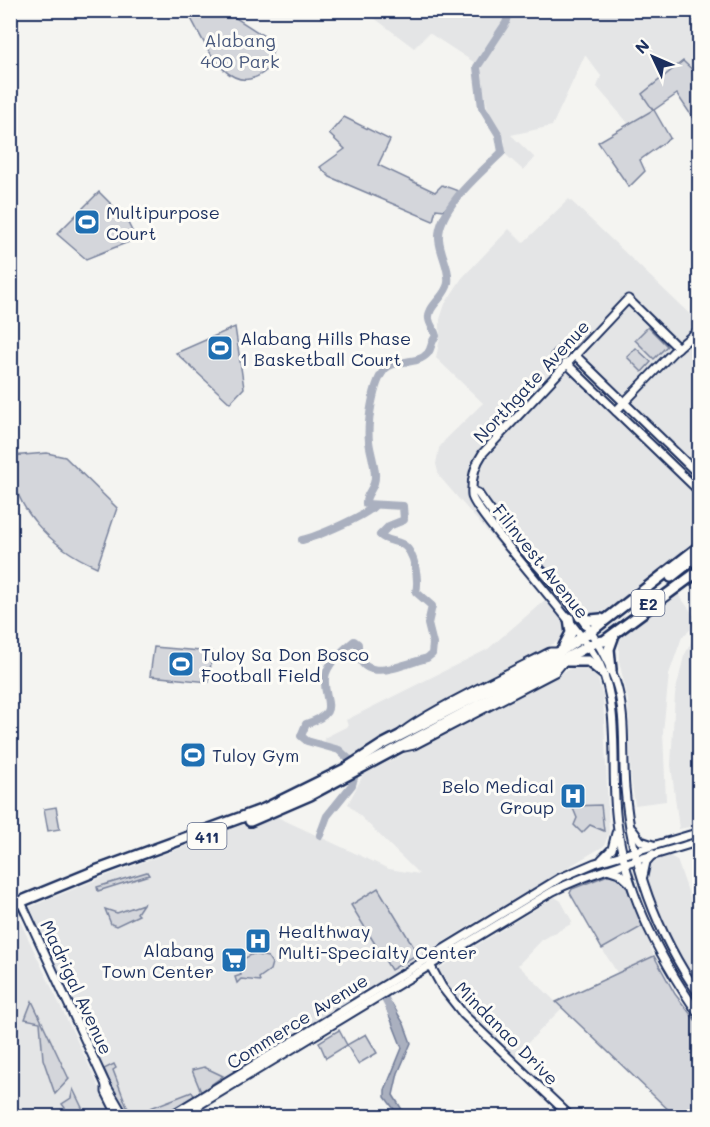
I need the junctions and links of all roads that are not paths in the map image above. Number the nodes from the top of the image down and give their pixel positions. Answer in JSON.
{"nodes":[{"id":1,"x":699,"y":329,"type":"edge"},
{"id":2,"x":678,"y":348,"type":"junction"},
{"id":3,"x":574,"y":355,"type":"junction"},
{"id":4,"x":566,"y":363,"type":"junction"},
{"id":5,"x":624,"y":403,"type":"junction"},
{"id":6,"x":616,"y":411,"type":"junction"},
{"id":7,"x":699,"y":476,"type":"edge"},
{"id":8,"x":473,"y":491,"type":"joint"},
{"id":9,"x":699,"y":492,"type":"edge"},
{"id":10,"x":699,"y":546,"type":"edge"},
{"id":11,"x":699,"y":554,"type":"edge"},
{"id":12,"x":699,"y":562,"type":"edge"},
{"id":13,"x":699,"y":570,"type":"edge"},
{"id":14,"x":609,"y":616,"type":"junction"},
{"id":15,"x":575,"y":618,"type":"junction"},
{"id":16,"x":619,"y":631,"type":"junction"},
{"id":17,"x":586,"y":634,"type":"junction"},
{"id":18,"x":593,"y":644,"type":"junction"},
{"id":19,"x":559,"y":651,"type":"junction"},
{"id":20,"x":565,"y":660,"type":"junction"},
{"id":21,"x":607,"y":672,"type":"junction"},
{"id":22,"x":404,"y":747,"type":"junction"},
{"id":23,"x":361,"y":764,"type":"junction"},
{"id":24,"x":612,"y":768,"type":"junction"},
{"id":25,"x":624,"y":768,"type":"junction"},
{"id":26,"x":616,"y":822,"type":"junction"},
{"id":27,"x":629,"y":824,"type":"junction"},
{"id":28,"x":699,"y":832,"type":"edge"},
{"id":29,"x":699,"y":842,"type":"edge"},
{"id":30,"x":655,"y":846,"type":"junction"},
{"id":31,"x":653,"y":855,"type":"junction"},
{"id":32,"x":634,"y":856,"type":"junction"},
{"id":33,"x":624,"y":859,"type":"junction"},
{"id":34,"x":595,"y":863,"type":"junction"},
{"id":35,"x":605,"y":869,"type":"junction"},
{"id":36,"x":632,"y":885,"type":"junction"},
{"id":37,"x":643,"y":885,"type":"junction"},
{"id":38,"x":22,"y":904,"type":"junction"},
{"id":39,"x":10,"y":906,"type":"edge"},
{"id":40,"x":10,"y":912,"type":"edge"},
{"id":41,"x":487,"y":925,"type":"junction"},
{"id":42,"x":430,"y":965,"type":"junction"},
{"id":43,"x":699,"y":996,"type":"edge"},
{"id":44,"x":699,"y":1016,"type":"edge"},
{"id":45,"x":123,"y":1115,"type":"edge"},
{"id":46,"x":170,"y":1116,"type":"edge"},
{"id":47,"x":181,"y":1116,"type":"edge"},
{"id":48,"x":570,"y":1116,"type":"edge"}],
"edges":[{"from":1,"to":2,"type":"main road"},
{"from":2,"to":3,"type":"main road","name":"Northgate Avenue"},
{"from":2,"to":5,"type":"main road"},
{"from":3,"to":4,"type":"main road","name":"Northgate Avenue"},
{"from":3,"to":5,"type":"main road"},
{"from":4,"to":6,"type":"main road"},
{"from":4,"to":8,"type":"main road","name":"Northgate Avenue"},
{"from":5,"to":6,"type":"main road"},
{"from":5,"to":7,"type":"main road"},
{"from":6,"to":9,"type":"main road"},
{"from":8,"to":15,"type":"main road","name":"Filinvest Avenue"},
{"from":10,"to":14,"type":"highway","number":"411"},
{"from":11,"to":17,"type":"highway","number":"E2"},
{"from":12,"to":18,"type":"highway","number":"E2"},
{"from":13,"to":16,"type":"highway","number":"411"},
{"from":14,"to":15,"type":"highway"},
{"from":14,"to":17,"type":"highway","number":"411"},
{"from":15,"to":17,"type":"main road","name":"Filinvest Avenue"},
{"from":15,"to":19,"type":"highway"},
{"from":16,"to":18,"type":"highway","number":"411"},
{"from":16,"to":21,"type":"highway"},
{"from":17,"to":18,"type":"main road","name":"Filinvest Avenue"},
{"from":17,"to":19,"type":"highway","number":"411"},
{"from":18,"to":20,"type":"highway","number":"411"},
{"from":18,"to":21,"type":"main road","name":"Filinvest Avenue"},
{"from":19,"to":23,"type":"highway","number":"411"},
{"from":20,"to":21,"type":"highway"},
{"from":20,"to":22,"type":"highway","number":"411"},
{"from":20,"to":22,"type":"main road","number":"411"},
{"from":21,"to":24,"type":"main road","name":"Filinvest Avenue"},
{"from":21,"to":25,"type":"main road","name":"Filinvest Avenue"},
{"from":22,"to":23,"type":"highway","number":"411"},
{"from":23,"to":38,"type":"highway","number":"411"},
{"from":24,"to":25,"type":"main road"},
{"from":24,"to":26,"type":"main road","name":"Filinvest Avenue"},
{"from":25,"to":27,"type":"main road","name":"Filinvest Avenue"},
{"from":26,"to":33,"type":"main road","name":"Filinvest Avenue"},
{"from":26,"to":34,"type":"main road"},
{"from":27,"to":30,"type":"main road"},
{"from":27,"to":32,"type":"main road","name":"Filinvest Avenue"},
{"from":28,"to":30,"type":"main road","name":"Commerce Avenue"},
{"from":29,"to":31,"type":"main road","name":"Commerce Avenue"},
{"from":30,"to":32,"type":"main road","name":"Commerce Avenue"},
{"from":31,"to":32,"type":"main road","name":"Commerce Avenue"},
{"from":31,"to":37,"type":"main road"},
{"from":32,"to":33,"type":"main road","name":"Commerce Avenue"},
{"from":32,"to":37,"type":"main road","name":"Filinvest Avenue"},
{"from":33,"to":34,"type":"main road","name":"Commerce Avenue"},
{"from":33,"to":35,"type":"main road","name":"Commerce Avenue"},
{"from":33,"to":36,"type":"main road","name":"Filinvest Avenue"},
{"from":34,"to":41,"type":"main road","name":"Commerce Avenue"},
{"from":35,"to":36,"type":"main road"},
{"from":35,"to":41,"type":"main road","name":"Commerce Avenue"},
{"from":36,"to":44,"type":"main road","name":"Filinvest Avenue"},
{"from":37,"to":43,"type":"main road","name":"Filinvest Avenue"},
{"from":38,"to":39,"type":"highway","number":"411"},
{"from":38,"to":40,"type":"highway","number":"411"},
{"from":38,"to":45,"type":"main road","name":"Madrigal Avenue"},
{"from":41,"to":42,"type":"main road","name":"Commerce Avenue"},
{"from":41,"to":46,"type":"main road","name":"Commerce Avenue"},
{"from":42,"to":47,"type":"main road","name":"Commerce Avenue"},
{"from":42,"to":48,"type":"main road","name":"Mindanao Drive"}]}
